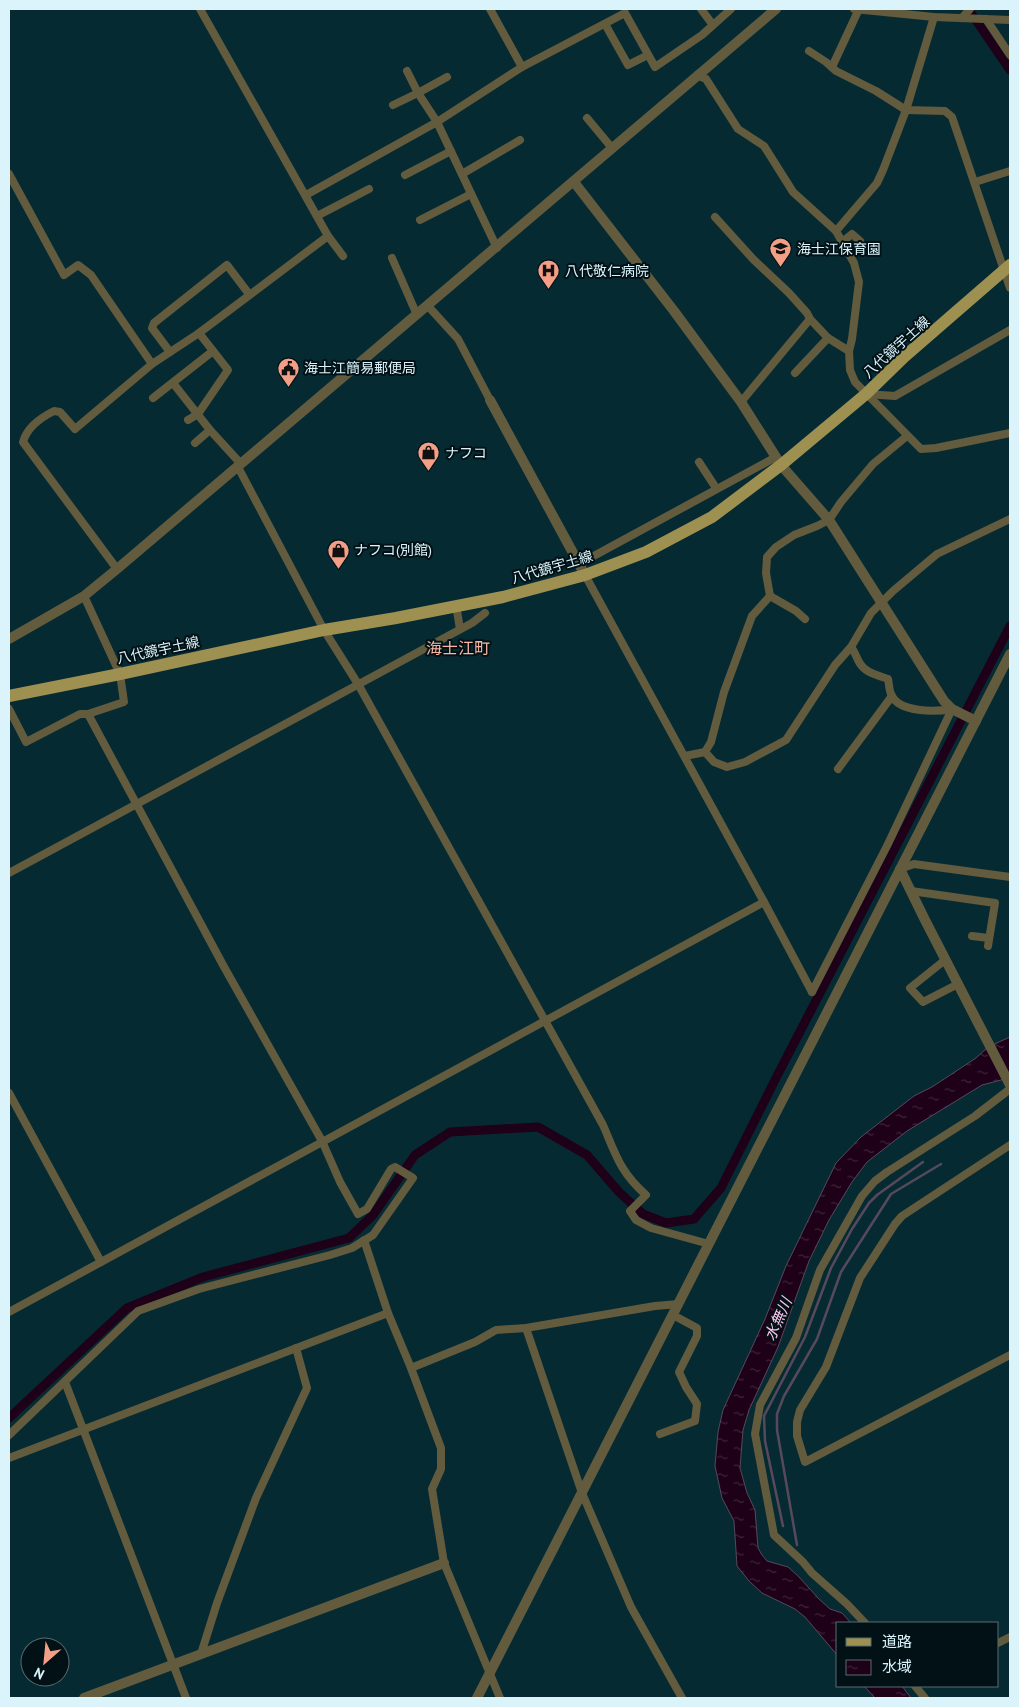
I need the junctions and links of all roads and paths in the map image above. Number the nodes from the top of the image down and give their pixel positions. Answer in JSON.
{"nodes":[{"id":1,"x":200,"y":9,"type":"edge"},
{"id":2,"x":490,"y":9,"type":"edge"},
{"id":3,"x":701,"y":9,"type":"edge"},
{"id":4,"x":731,"y":9,"type":"edge"},
{"id":5,"x":776,"y":9,"type":"edge"},
{"id":6,"x":854,"y":9,"type":"edge"},
{"id":7,"x":859,"y":9,"type":"edge"},
{"id":8,"x":952,"y":9,"type":"edge"},
{"id":9,"x":970,"y":9,"type":"edge"},
{"id":10,"x":934,"y":17,"type":"junction"},
{"id":11,"x":961,"y":18,"type":"junction"},
{"id":12,"x":985,"y":19,"type":"junction"},
{"id":13,"x":1010,"y":20,"type":"edge"},
{"id":14,"x":605,"y":24,"type":"junction"},
{"id":15,"x":713,"y":25,"type":"junction"},
{"id":16,"x":809,"y":51,"type":"dead end"},
{"id":17,"x":648,"y":55,"type":"junction"},
{"id":18,"x":1010,"y":55,"type":"edge"},
{"id":19,"x":522,"y":67,"type":"junction"},
{"id":20,"x":832,"y":67,"type":"junction"},
{"id":21,"x":407,"y":71,"type":"dead end"},
{"id":22,"x":697,"y":75,"type":"junction"},
{"id":23,"x":447,"y":76,"type":"dead end"},
{"id":24,"x":418,"y":93,"type":"junction"},
{"id":25,"x":393,"y":105,"type":"dead end"},
{"id":26,"x":906,"y":110,"type":"junction"},
{"id":27,"x":587,"y":118,"type":"dead end"},
{"id":28,"x":437,"y":122,"type":"junction"},
{"id":29,"x":520,"y":140,"type":"dead end"},
{"id":30,"x":612,"y":148,"type":"junction"},
{"id":31,"x":451,"y":151,"type":"junction"},
{"id":32,"x":1010,"y":171,"type":"edge"},
{"id":33,"x":9,"y":174,"type":"edge"},
{"id":34,"x":462,"y":174,"type":"junction"},
{"id":35,"x":405,"y":175,"type":"dead end"},
{"id":36,"x":574,"y":182,"type":"junction"},
{"id":37,"x":975,"y":182,"type":"junction"},
{"id":38,"x":369,"y":188,"type":"dead end"},
{"id":39,"x":306,"y":194,"type":"junction"},
{"id":40,"x":471,"y":194,"type":"junction"},
{"id":41,"x":317,"y":216,"type":"junction"},
{"id":42,"x":716,"y":217,"type":"dead end"},
{"id":43,"x":420,"y":220,"type":"dead end"},
{"id":44,"x":836,"y":231,"type":"junction"},
{"id":45,"x":328,"y":236,"type":"junction"},
{"id":46,"x":860,"y":241,"type":"dead end"},
{"id":47,"x":842,"y":242,"type":"junction"},
{"id":48,"x":497,"y":248,"type":"junction"},
{"id":49,"x":343,"y":256,"type":"dead end"},
{"id":50,"x":392,"y":258,"type":"dead end"},
{"id":51,"x":1007,"y":267,"type":"edge"},
{"id":52,"x":1010,"y":288,"type":"edge"},
{"id":53,"x":249,"y":294,"type":"junction"},
{"id":54,"x":428,"y":306,"type":"junction"},
{"id":55,"x":417,"y":316,"type":"junction"},
{"id":56,"x":810,"y":320,"type":"junction"},
{"id":57,"x":1010,"y":330,"type":"edge"},
{"id":58,"x":199,"y":333,"type":"junction"},
{"id":59,"x":828,"y":338,"type":"junction"},
{"id":60,"x":848,"y":350,"type":"junction"},
{"id":61,"x":213,"y":351,"type":"junction"},
{"id":62,"x":170,"y":352,"type":"junction"},
{"id":63,"x":152,"y":364,"type":"junction"},
{"id":64,"x":795,"y":373,"type":"dead end"},
{"id":65,"x":173,"y":383,"type":"junction"},
{"id":66,"x":866,"y":394,"type":"junction"},
{"id":67,"x":153,"y":398,"type":"dead end"},
{"id":68,"x":490,"y":400,"type":"joint"},
{"id":69,"x":741,"y":402,"type":"junction"},
{"id":70,"x":198,"y":414,"type":"junction"},
{"id":71,"x":188,"y":420,"type":"dead end"},
{"id":72,"x":210,"y":430,"type":"junction"},
{"id":73,"x":1010,"y":433,"type":"edge"},
{"id":74,"x":907,"y":436,"type":"junction"},
{"id":75,"x":195,"y":443,"type":"dead end"},
{"id":76,"x":779,"y":461,"type":"junction"},
{"id":77,"x":699,"y":462,"type":"dead end"},
{"id":78,"x":239,"y":466,"type":"junction"},
{"id":79,"x":716,"y":488,"type":"junction"},
{"id":80,"x":829,"y":520,"type":"junction"},
{"id":81,"x":1010,"y":520,"type":"edge"},
{"id":82,"x":117,"y":569,"type":"junction"},
{"id":83,"x":582,"y":569,"type":"junction"},
{"id":84,"x":84,"y":596,"type":"junction"},
{"id":85,"x":770,"y":596,"type":"junction"},
{"id":86,"x":882,"y":603,"type":"junction"},
{"id":87,"x":456,"y":605,"type":"junction"},
{"id":88,"x":485,"y":614,"type":"dead end"},
{"id":89,"x":805,"y":619,"type":"dead end"},
{"id":90,"x":460,"y":629,"type":"junction"},
{"id":91,"x":324,"y":630,"type":"junction"},
{"id":92,"x":9,"y":639,"type":"edge"},
{"id":93,"x":851,"y":647,"type":"junction"},
{"id":94,"x":1010,"y":654,"type":"edge"},
{"id":95,"x":120,"y":674,"type":"junction"},
{"id":96,"x":358,"y":684,"type":"junction"},
{"id":97,"x":9,"y":696,"type":"edge"},
{"id":98,"x":892,"y":696,"type":"junction"},
{"id":99,"x":9,"y":708,"type":"edge"},
{"id":100,"x":952,"y":709,"type":"junction"},
{"id":101,"x":88,"y":714,"type":"junction"},
{"id":102,"x":976,"y":721,"type":"junction"},
{"id":103,"x":705,"y":752,"type":"junction"},
{"id":104,"x":685,"y":756,"type":"junction"},
{"id":105,"x":838,"y":769,"type":"dead end"},
{"id":106,"x":136,"y":804,"type":"junction"},
{"id":107,"x":900,"y":869,"type":"junction"},
{"id":108,"x":9,"y":872,"type":"edge"},
{"id":109,"x":1010,"y":877,"type":"edge"},
{"id":110,"x":910,"y":891,"type":"junction"},
{"id":111,"x":764,"y":902,"type":"junction"},
{"id":112,"x":972,"y":936,"type":"dead end"},
{"id":113,"x":945,"y":960,"type":"junction"},
{"id":114,"x":958,"y":984,"type":"junction"},
{"id":115,"x":544,"y":1022,"type":"junction"},
{"id":116,"x":1010,"y":1087,"type":"edge"},
{"id":117,"x":9,"y":1093,"type":"edge"},
{"id":118,"x":322,"y":1141,"type":"junction"},
{"id":119,"x":1010,"y":1145,"type":"edge"},
{"id":120,"x":364,"y":1240,"type":"junction"},
{"id":121,"x":709,"y":1244,"type":"junction"},
{"id":122,"x":101,"y":1262,"type":"junction"},
{"id":123,"x":679,"y":1304,"type":"junction"},
{"id":124,"x":9,"y":1312,"type":"edge"},
{"id":125,"x":388,"y":1313,"type":"junction"},
{"id":126,"x":673,"y":1315,"type":"junction"},
{"id":127,"x":526,"y":1328,"type":"junction"},
{"id":128,"x":296,"y":1348,"type":"junction"},
{"id":129,"x":1010,"y":1355,"type":"edge"},
{"id":130,"x":411,"y":1368,"type":"junction"},
{"id":131,"x":66,"y":1382,"type":"junction"},
{"id":132,"x":84,"y":1430,"type":"junction"},
{"id":133,"x":660,"y":1434,"type":"dead end"},
{"id":134,"x":9,"y":1435,"type":"edge"},
{"id":135,"x":9,"y":1458,"type":"edge"},
{"id":136,"x":582,"y":1492,"type":"junction"},
{"id":137,"x":444,"y":1563,"type":"junction"},
{"id":138,"x":864,"y":1622,"type":"edge"},
{"id":139,"x":1010,"y":1636,"type":"edge"},
{"id":140,"x":999,"y":1642,"type":"edge"},
{"id":141,"x":201,"y":1654,"type":"junction"},
{"id":142,"x":173,"y":1665,"type":"junction"},
{"id":143,"x":490,"y":1673,"type":"junction"},
{"id":144,"x":916,"y":1687,"type":"edge"},
{"id":145,"x":84,"y":1698,"type":"edge"},
{"id":146,"x":186,"y":1698,"type":"edge"},
{"id":147,"x":477,"y":1698,"type":"edge"},
{"id":148,"x":500,"y":1698,"type":"edge"},
{"id":149,"x":682,"y":1698,"type":"edge"},
{"id":150,"x":925,"y":1698,"type":"edge"}],
"edges":[{"from":1,"to":39,"type":"street"},
{"from":2,"to":19,"type":"street"},
{"from":3,"to":15,"type":"street"},
{"from":4,"to":15,"type":"street"},
{"from":5,"to":22,"type":"street"},
{"from":6,"to":7,"type":"street"},
{"from":7,"to":10,"type":"street"},
{"from":7,"to":20,"type":"street"},
{"from":8,"to":11,"type":"street"},
{"from":9,"to":11,"type":"street"},
{"from":10,"to":11,"type":"street"},
{"from":10,"to":26,"type":"street"},
{"from":11,"to":12,"type":"street"},
{"from":12,"to":13,"type":"street"},
{"from":12,"to":18,"type":"street"},
{"from":14,"to":17,"type":"street"},
{"from":14,"to":17,"type":"street"},
{"from":14,"to":19,"type":"street"},
{"from":15,"to":17,"type":"street"},
{"from":16,"to":20,"type":"street"},
{"from":19,"to":28,"type":"street"},
{"from":20,"to":26,"type":"street"},
{"from":21,"to":24,"type":"street"},
{"from":22,"to":30,"type":"street"},
{"from":22,"to":44,"type":"street"},
{"from":23,"to":24,"type":"street"},
{"from":24,"to":25,"type":"street"},
{"from":24,"to":28,"type":"street"},
{"from":26,"to":37,"type":"street"},
{"from":26,"to":44,"type":"street"},
{"from":27,"to":30,"type":"street"},
{"from":28,"to":31,"type":"street"},
{"from":28,"to":39,"type":"street"},
{"from":29,"to":34,"type":"street"},
{"from":30,"to":36,"type":"street"},
{"from":31,"to":34,"type":"street"},
{"from":31,"to":35,"type":"street"},
{"from":32,"to":37,"type":"street"},
{"from":33,"to":63,"type":"street"},
{"from":34,"to":40,"type":"street"},
{"from":36,"to":48,"type":"street"},
{"from":36,"to":69,"type":"street"},
{"from":37,"to":51,"type":"street"},
{"from":38,"to":41,"type":"street"},
{"from":39,"to":41,"type":"street"},
{"from":40,"to":43,"type":"street"},
{"from":40,"to":48,"type":"street"},
{"from":41,"to":45,"type":"street"},
{"from":42,"to":56,"type":"street"},
{"from":44,"to":47,"type":"street"},
{"from":45,"to":49,"type":"street"},
{"from":45,"to":53,"type":"street"},
{"from":46,"to":47,"type":"street"},
{"from":47,"to":60,"type":"street"},
{"from":48,"to":54,"type":"street"},
{"from":50,"to":55,"type":"street"},
{"from":51,"to":52,"type":"street"},
{"from":51,"to":66,"type":"main road","name":"八代鏡宇土線"},
{"from":53,"to":58,"type":"street"},
{"from":53,"to":62,"type":"street"},
{"from":54,"to":55,"type":"street"},
{"from":54,"to":68,"type":"street"},
{"from":55,"to":78,"type":"street"},
{"from":56,"to":59,"type":"street"},
{"from":56,"to":69,"type":"street"},
{"from":57,"to":66,"type":"street"},
{"from":58,"to":61,"type":"street"},
{"from":58,"to":62,"type":"street"},
{"from":59,"to":60,"type":"street"},
{"from":59,"to":64,"type":"street"},
{"from":60,"to":66,"type":"street"},
{"from":61,"to":65,"type":"street"},
{"from":61,"to":70,"type":"street"},
{"from":62,"to":63,"type":"street"},
{"from":63,"to":82,"type":"street"},
{"from":65,"to":67,"type":"street"},
{"from":65,"to":70,"type":"street"},
{"from":66,"to":74,"type":"street"},
{"from":66,"to":76,"type":"main road","name":"八代鏡宇土線"},
{"from":68,"to":83,"type":"street"},
{"from":69,"to":76,"type":"street"},
{"from":70,"to":71,"type":"street"},
{"from":70,"to":72,"type":"street"},
{"from":72,"to":75,"type":"street"},
{"from":72,"to":78,"type":"street"},
{"from":73,"to":74,"type":"street"},
{"from":74,"to":80,"type":"street"},
{"from":76,"to":79,"type":"street"},
{"from":76,"to":80,"type":"street"},
{"from":76,"to":83,"type":"main road","name":"八代鏡宇土線"},
{"from":77,"to":79,"type":"street"},
{"from":78,"to":82,"type":"street"},
{"from":78,"to":91,"type":"street"},
{"from":79,"to":83,"type":"street"},
{"from":80,"to":85,"type":"street"},
{"from":80,"to":86,"type":"street"},
{"from":81,"to":86,"type":"street"},
{"from":82,"to":84,"type":"street"},
{"from":83,"to":87,"type":"main road","name":"八代鏡宇土線"},
{"from":83,"to":104,"type":"street"},
{"from":84,"to":92,"type":"street"},
{"from":84,"to":95,"type":"street"},
{"from":85,"to":89,"type":"street"},
{"from":85,"to":103,"type":"street"},
{"from":86,"to":93,"type":"street"},
{"from":86,"to":100,"type":"street"},
{"from":87,"to":90,"type":"street"},
{"from":87,"to":91,"type":"main road","name":"八代鏡宇土線"},
{"from":88,"to":90,"type":"street"},
{"from":90,"to":96,"type":"street"},
{"from":91,"to":95,"type":"main road","name":"八代鏡宇土線"},
{"from":91,"to":96,"type":"street"},
{"from":93,"to":98,"type":"street"},
{"from":93,"to":103,"type":"street"},
{"from":94,"to":102,"type":"street"},
{"from":95,"to":97,"type":"main road","name":"八代鏡宇土線"},
{"from":95,"to":101,"type":"street"},
{"from":96,"to":106,"type":"street"},
{"from":96,"to":115,"type":"street"},
{"from":98,"to":100,"type":"street"},
{"from":98,"to":105,"type":"street"},
{"from":99,"to":101,"type":"street"},
{"from":100,"to":102,"type":"street"},
{"from":100,"to":111,"type":"street"},
{"from":101,"to":106,"type":"street"},
{"from":102,"to":107,"type":"street"},
{"from":103,"to":104,"type":"street"},
{"from":104,"to":111,"type":"street"},
{"from":106,"to":108,"type":"street"},
{"from":106,"to":118,"type":"street"},
{"from":107,"to":109,"type":"street"},
{"from":107,"to":110,"type":"street"},
{"from":107,"to":121,"type":"street"},
{"from":110,"to":112,"type":"street"},
{"from":110,"to":113,"type":"street"},
{"from":111,"to":115,"type":"street"},
{"from":113,"to":114,"type":"street"},
{"from":113,"to":114,"type":"street"},
{"from":114,"to":116,"type":"street"},
{"from":115,"to":118,"type":"street"},
{"from":115,"to":121,"type":"street"},
{"from":116,"to":138,"type":"street"},
{"from":117,"to":122,"type":"street"},
{"from":118,"to":120,"type":"street"},
{"from":118,"to":122,"type":"street"},
{"from":119,"to":129,"type":"street"},
{"from":120,"to":125,"type":"street"},
{"from":120,"to":131,"type":"street"},
{"from":121,"to":123,"type":"street"},
{"from":122,"to":124,"type":"street"},
{"from":123,"to":126,"type":"street"},
{"from":123,"to":127,"type":"street"},
{"from":125,"to":128,"type":"street"},
{"from":125,"to":130,"type":"street"},
{"from":126,"to":133,"type":"street"},
{"from":126,"to":136,"type":"street"},
{"from":127,"to":130,"type":"street"},
{"from":127,"to":136,"type":"street"},
{"from":128,"to":132,"type":"street"},
{"from":128,"to":141,"type":"street"},
{"from":130,"to":137,"type":"street"},
{"from":131,"to":132,"type":"street"},
{"from":131,"to":134,"type":"street"},
{"from":132,"to":135,"type":"street"},
{"from":132,"to":142,"type":"street"},
{"from":136,"to":143,"type":"street"},
{"from":136,"to":149,"type":"street"},
{"from":137,"to":141,"type":"street"},
{"from":137,"to":143,"type":"street"},
{"from":139,"to":140,"type":"street"},
{"from":141,"to":142,"type":"street"},
{"from":142,"to":145,"type":"street"},
{"from":142,"to":146,"type":"street"},
{"from":143,"to":147,"type":"street"},
{"from":143,"to":148,"type":"street"},
{"from":144,"to":150,"type":"street"}]}
